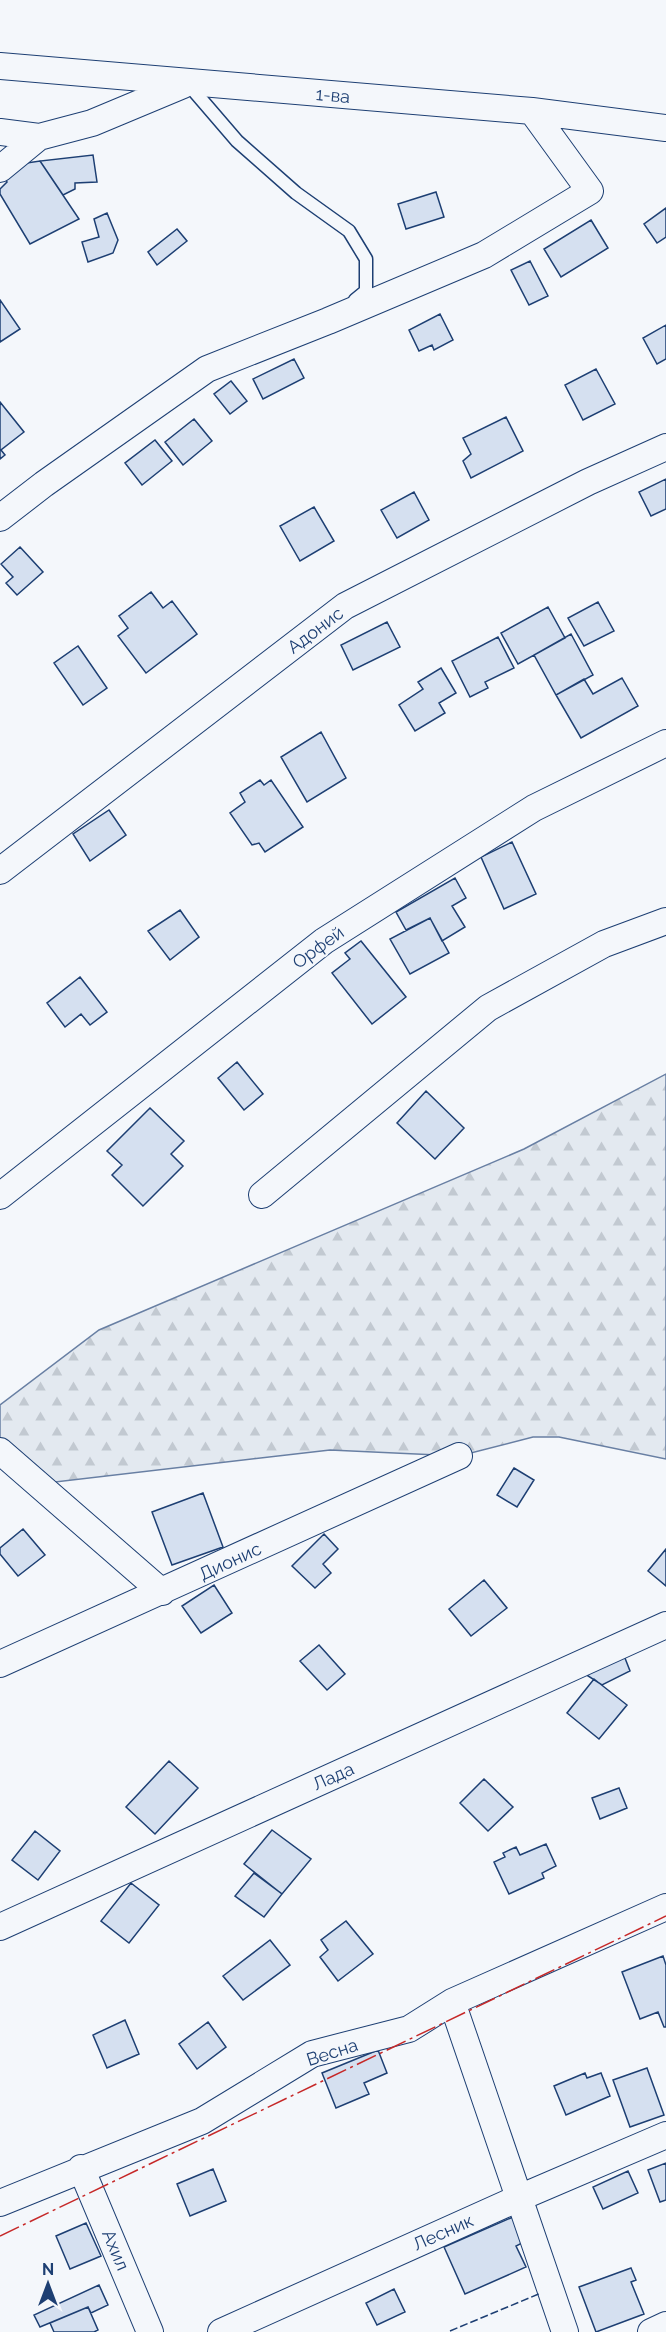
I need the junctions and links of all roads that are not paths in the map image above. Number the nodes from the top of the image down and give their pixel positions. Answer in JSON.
{"nodes":[{"id":1,"x":0,"y":66,"type":"edge"},
{"id":2,"x":187,"y":83,"type":"junction"},
{"id":3,"x":531,"y":111,"type":"junction"},
{"id":4,"x":666,"y":128,"type":"edge"},
{"id":5,"x":0,"y":132,"type":"edge"},
{"id":6,"x":39,"y":137,"type":"junction"},
{"id":7,"x":0,"y":169,"type":"edge"},
{"id":8,"x":328,"y":321,"type":"junction"},
{"id":9,"x":666,"y":447,"type":"edge"},
{"id":10,"x":0,"y":519,"type":"edge"},
{"id":11,"x":666,"y":743,"type":"edge"},
{"id":12,"x":0,"y":871,"type":"edge"},
{"id":13,"x":666,"y":921,"type":"edge"},
{"id":14,"x":262,"y":1195,"type":"dead end"},
{"id":15,"x":0,"y":1196,"type":"edge"},
{"id":16,"x":0,"y":1451,"type":"edge"},
{"id":17,"x":459,"y":1456,"type":"dead end"},
{"id":18,"x":162,"y":1592,"type":"junction"},
{"id":19,"x":666,"y":1625,"type":"edge"},
{"id":20,"x":0,"y":1664,"type":"edge"},
{"id":21,"x":666,"y":1907,"type":"edge"},
{"id":22,"x":0,"y":1927,"type":"edge"},
{"id":23,"x":452,"y":2002,"type":"junction"},
{"id":24,"x":666,"y":2135,"type":"edge"},
{"id":25,"x":81,"y":2168,"type":"junction"},
{"id":26,"x":519,"y":2198,"type":"junction"},
{"id":27,"x":0,"y":2202,"type":"edge"},
{"id":28,"x":666,"y":2325,"type":"edge"},
{"id":29,"x":150,"y":2332,"type":"edge"},
{"id":30,"x":221,"y":2332,"type":"edge"},
{"id":31,"x":565,"y":2332,"type":"edge"},
{"id":32,"x":651,"y":2332,"type":"edge"}],
"edges":[{"from":1,"to":2,"type":"street","name":"1-ва"},
{"from":2,"to":3,"type":"street","name":"1-ва"},
{"from":2,"to":6,"type":"street"},
{"from":2,"to":8,"type":"lane"},
{"from":3,"to":4,"type":"street","name":"1-ва"},
{"from":3,"to":8,"type":"street"},
{"from":5,"to":6,"type":"street"},
{"from":6,"to":7,"type":"street"},
{"from":8,"to":10,"type":"street"},
{"from":9,"to":12,"type":"street","name":"Адонис"},
{"from":11,"to":15,"type":"street","name":"Орфей"},
{"from":13,"to":14,"type":"street"},
{"from":16,"to":18,"type":"street"},
{"from":17,"to":18,"type":"street","name":"Дионис"},
{"from":18,"to":20,"type":"street","name":"Дионис"},
{"from":19,"to":22,"type":"street","name":"Лада"},
{"from":21,"to":23,"type":"street","name":"Весна"},
{"from":23,"to":25,"type":"street","name":"Весна"},
{"from":23,"to":26,"type":"street"},
{"from":24,"to":26,"type":"street","name":"Лесник"},
{"from":25,"to":27,"type":"street","name":"Весна"},
{"from":25,"to":29,"type":"street","name":"Ахил"},
{"from":26,"to":30,"type":"street","name":"Лесник"},
{"from":26,"to":31,"type":"street"},
{"from":28,"to":32,"type":"street"}]}
